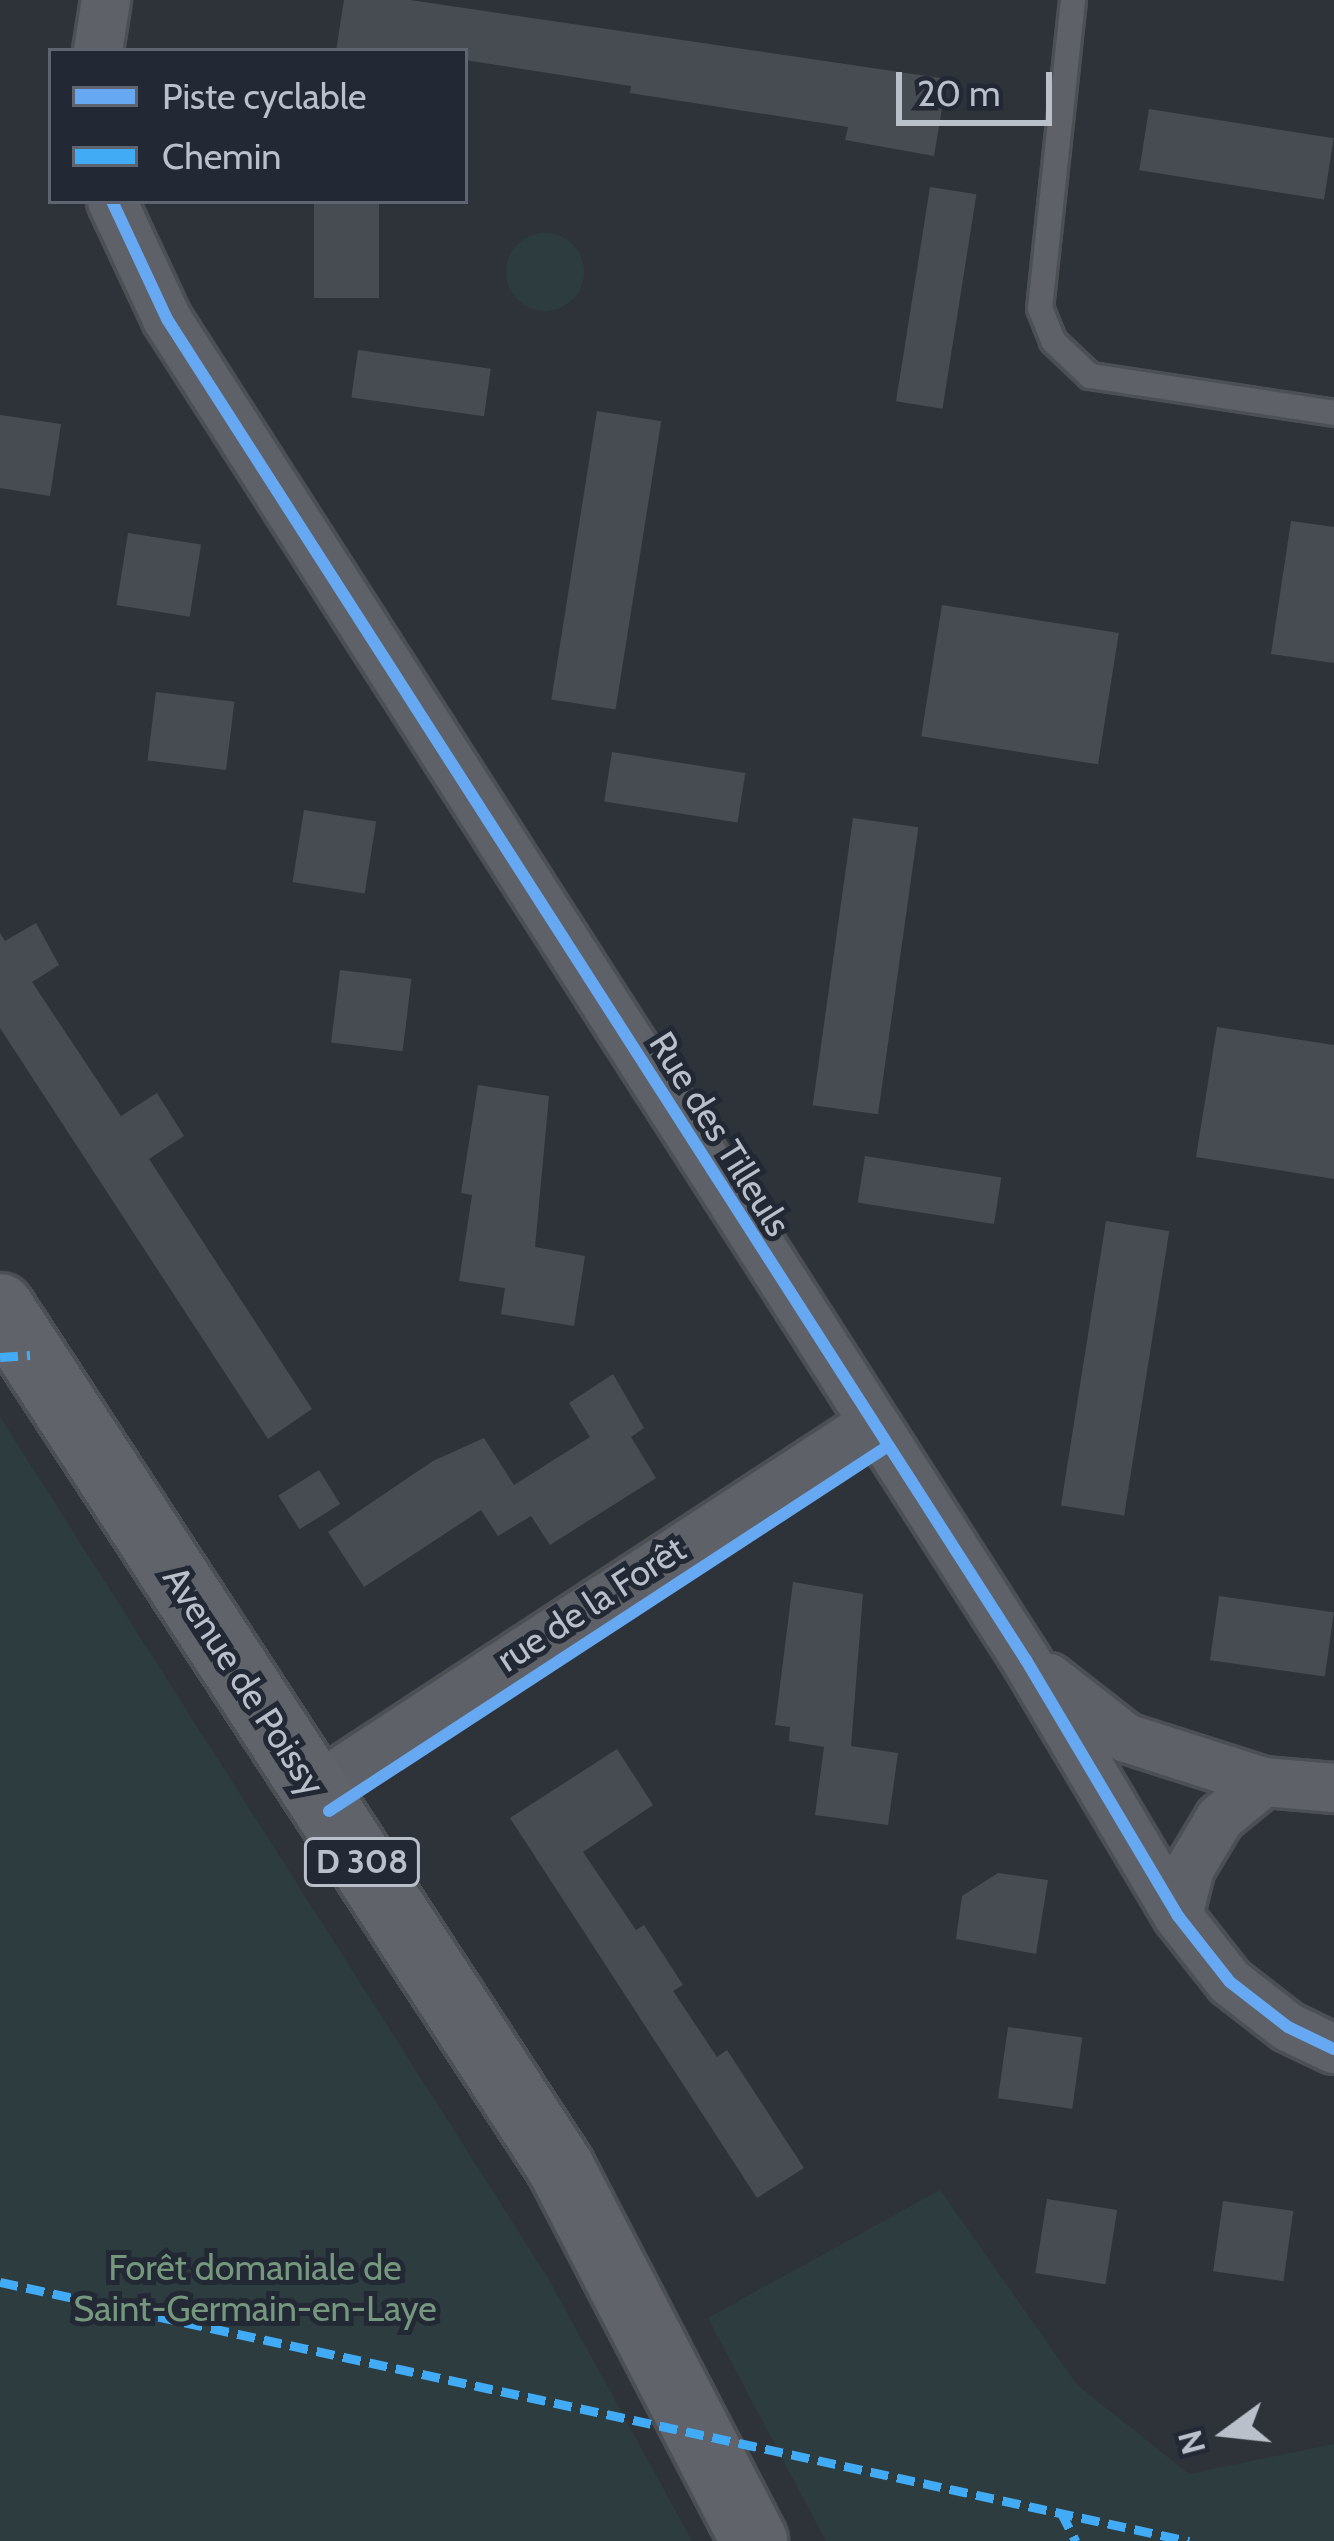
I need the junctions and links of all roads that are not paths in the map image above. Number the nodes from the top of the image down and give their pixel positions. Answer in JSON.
{"nodes":[{"id":1,"x":106,"y":0,"type":"edge"},
{"id":2,"x":1073,"y":0,"type":"edge"},
{"id":3,"x":98,"y":48,"type":"edge"},
{"id":4,"x":113,"y":204,"type":"edge"},
{"id":5,"x":1334,"y":413,"type":"edge"},
{"id":6,"x":0,"y":1307,"type":"edge"},
{"id":7,"x":870,"y":1425,"type":"junction"},
{"id":8,"x":1026,"y":1660,"type":"junction"},
{"id":9,"x":1264,"y":1782,"type":"junction"},
{"id":10,"x":1334,"y":1788,"type":"edge"},
{"id":11,"x":314,"y":1789,"type":"junction"},
{"id":12,"x":1178,"y":1916,"type":"junction"},
{"id":13,"x":1334,"y":2049,"type":"edge"},
{"id":14,"x":703,"y":2429,"type":"junction"},
{"id":15,"x":754,"y":2541,"type":"edge"},
{"id":16,"x":775,"y":2541,"type":"edge"}],
"edges":[{"from":1,"to":3,"type":"street"},
{"from":2,"to":5,"type":"lane"},
{"from":4,"to":7,"type":"street","name":"Rue des Tilleuls"},
{"from":6,"to":11,"type":"main road","name":"Avenue de Poissy","number":"D 308"},
{"from":7,"to":8,"type":"street","name":"Rue des Tilleuls"},
{"from":7,"to":11,"type":"street","name":"rue de la Forêt"},
{"from":8,"to":9,"type":"street"},
{"from":8,"to":12,"type":"street","name":"Rue des Tilleuls"},
{"from":9,"to":10,"type":"street"},
{"from":9,"to":12,"type":"street"},
{"from":11,"to":14,"type":"main road","name":"Avenue de Poissy","number":"D 308"},
{"from":12,"to":13,"type":"street","name":"Rue des Tilleuls"},
{"from":14,"to":15,"type":"main road","number":"D 308"},
{"from":14,"to":16,"type":"main road","number":"D 308"}]}
